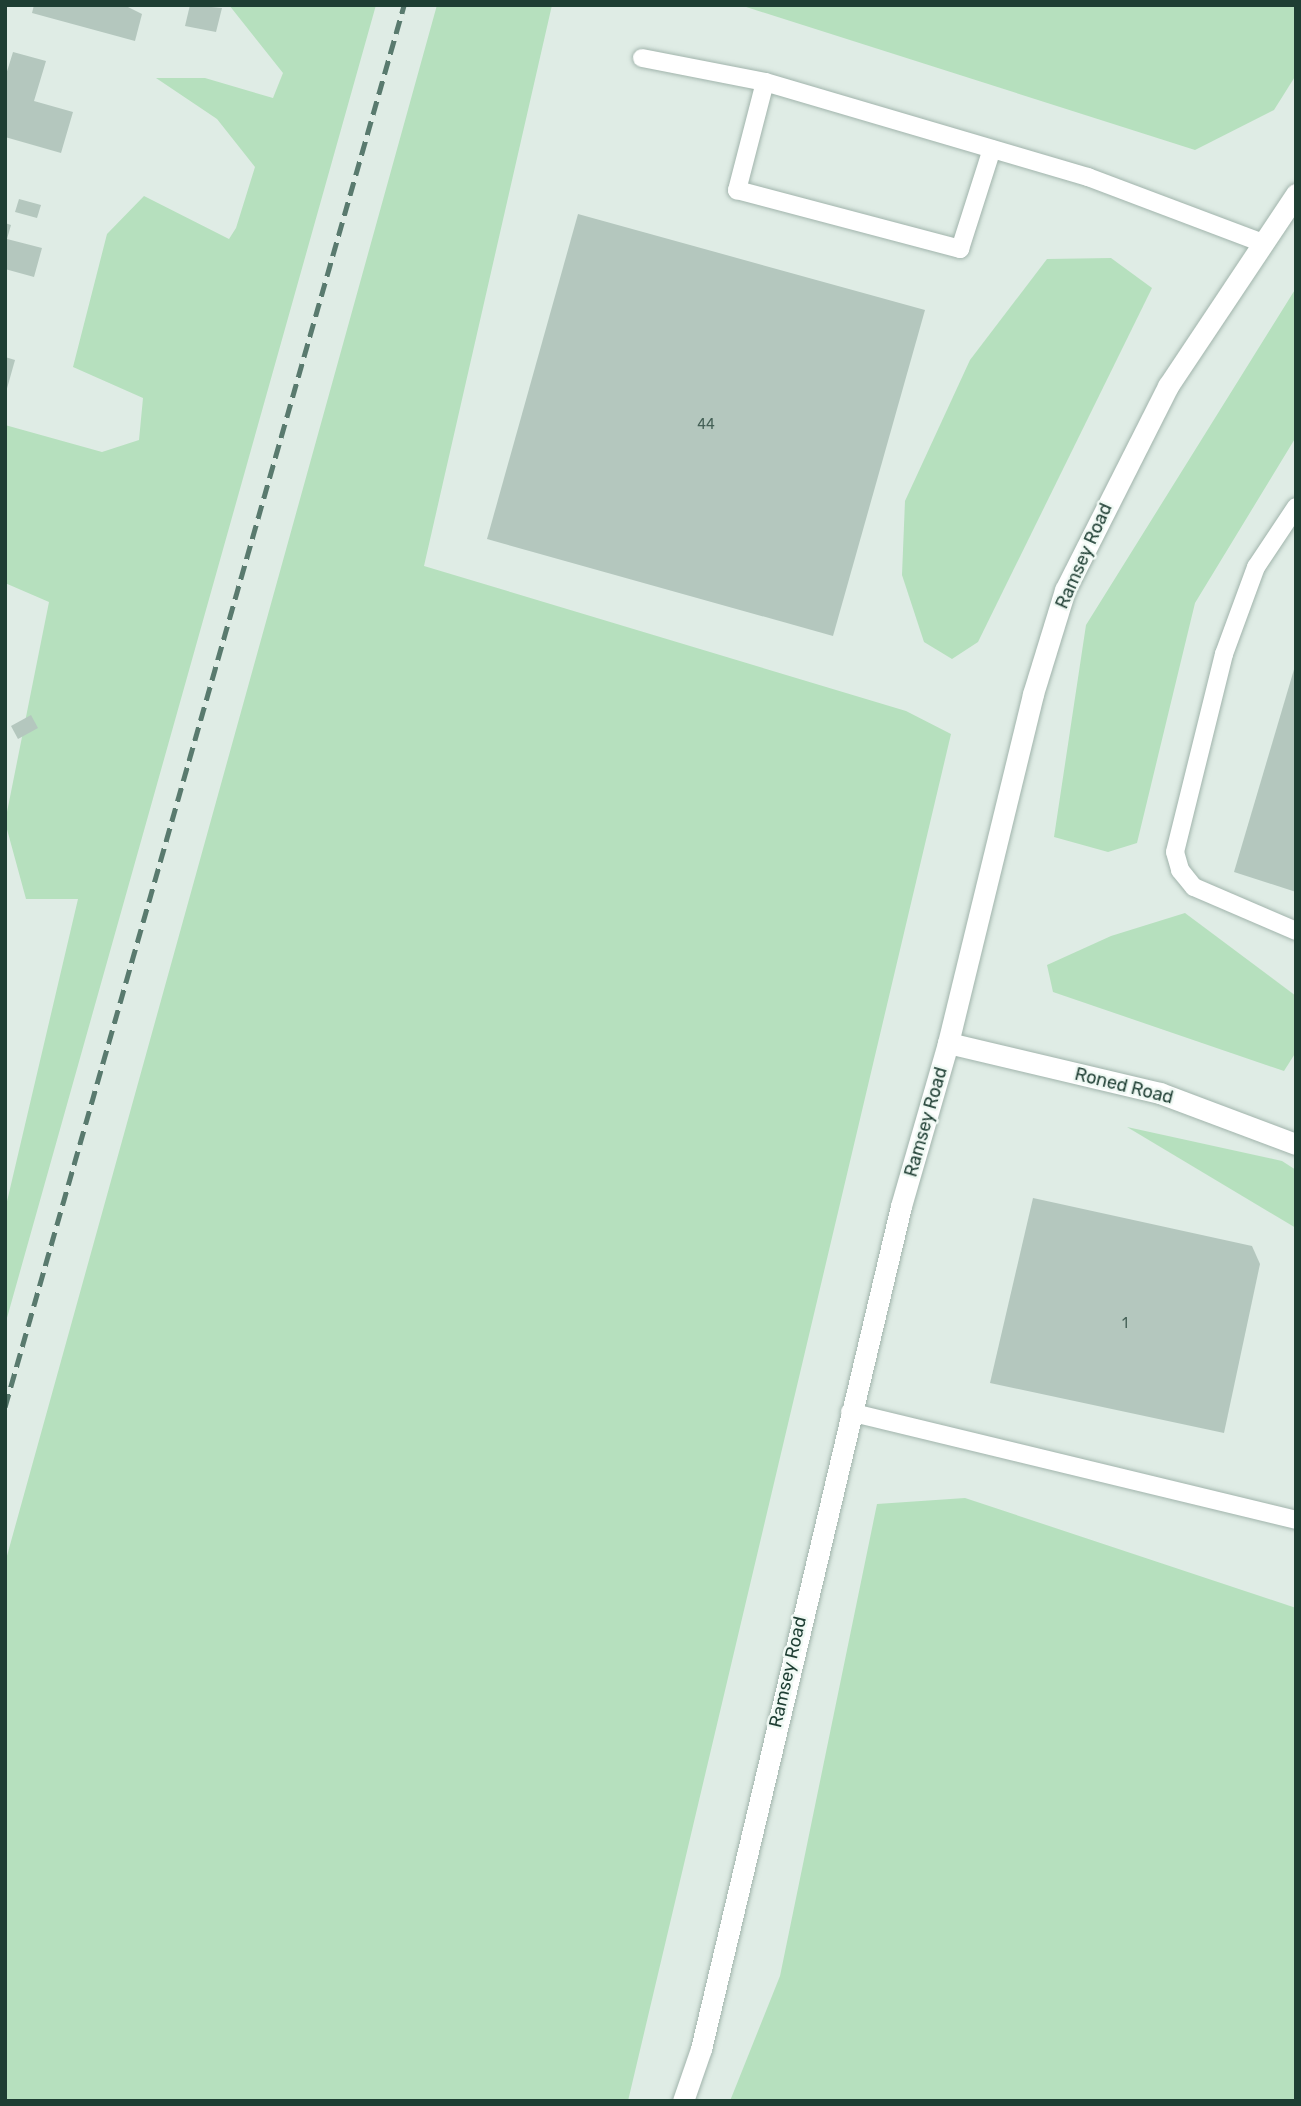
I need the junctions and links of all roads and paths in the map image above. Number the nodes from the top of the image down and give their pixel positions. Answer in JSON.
{"nodes":[{"id":1,"x":642,"y":58,"type":"dead end"},
{"id":2,"x":765,"y":82,"type":"junction"},
{"id":3,"x":992,"y":149,"type":"junction"},
{"id":4,"x":1296,"y":194,"type":"edge"},
{"id":5,"x":1262,"y":243,"type":"junction"},
{"id":6,"x":1296,"y":507,"type":"edge"},
{"id":7,"x":1296,"y":932,"type":"edge"},
{"id":8,"x":948,"y":1043,"type":"junction"},
{"id":9,"x":1296,"y":1143,"type":"edge"},
{"id":10,"x":850,"y":1412,"type":"junction"},
{"id":11,"x":1296,"y":1520,"type":"edge"},
{"id":12,"x":683,"y":2101,"type":"edge"}],
"edges":[{"from":1,"to":2,"type":"lane"},
{"from":2,"to":3,"type":"lane"},
{"from":2,"to":3,"type":"lane"},
{"from":3,"to":5,"type":"lane"},
{"from":4,"to":5,"type":"street","name":"Ramsey Road"},
{"from":5,"to":8,"type":"street","name":"Ramsey Road"},
{"from":6,"to":7,"type":"lane"},
{"from":8,"to":9,"type":"street","name":"Roned Road"},
{"from":8,"to":10,"type":"street","name":"Ramsey Road"},
{"from":10,"to":11,"type":"lane"},
{"from":10,"to":12,"type":"street","name":"Ramsey Road"}]}
